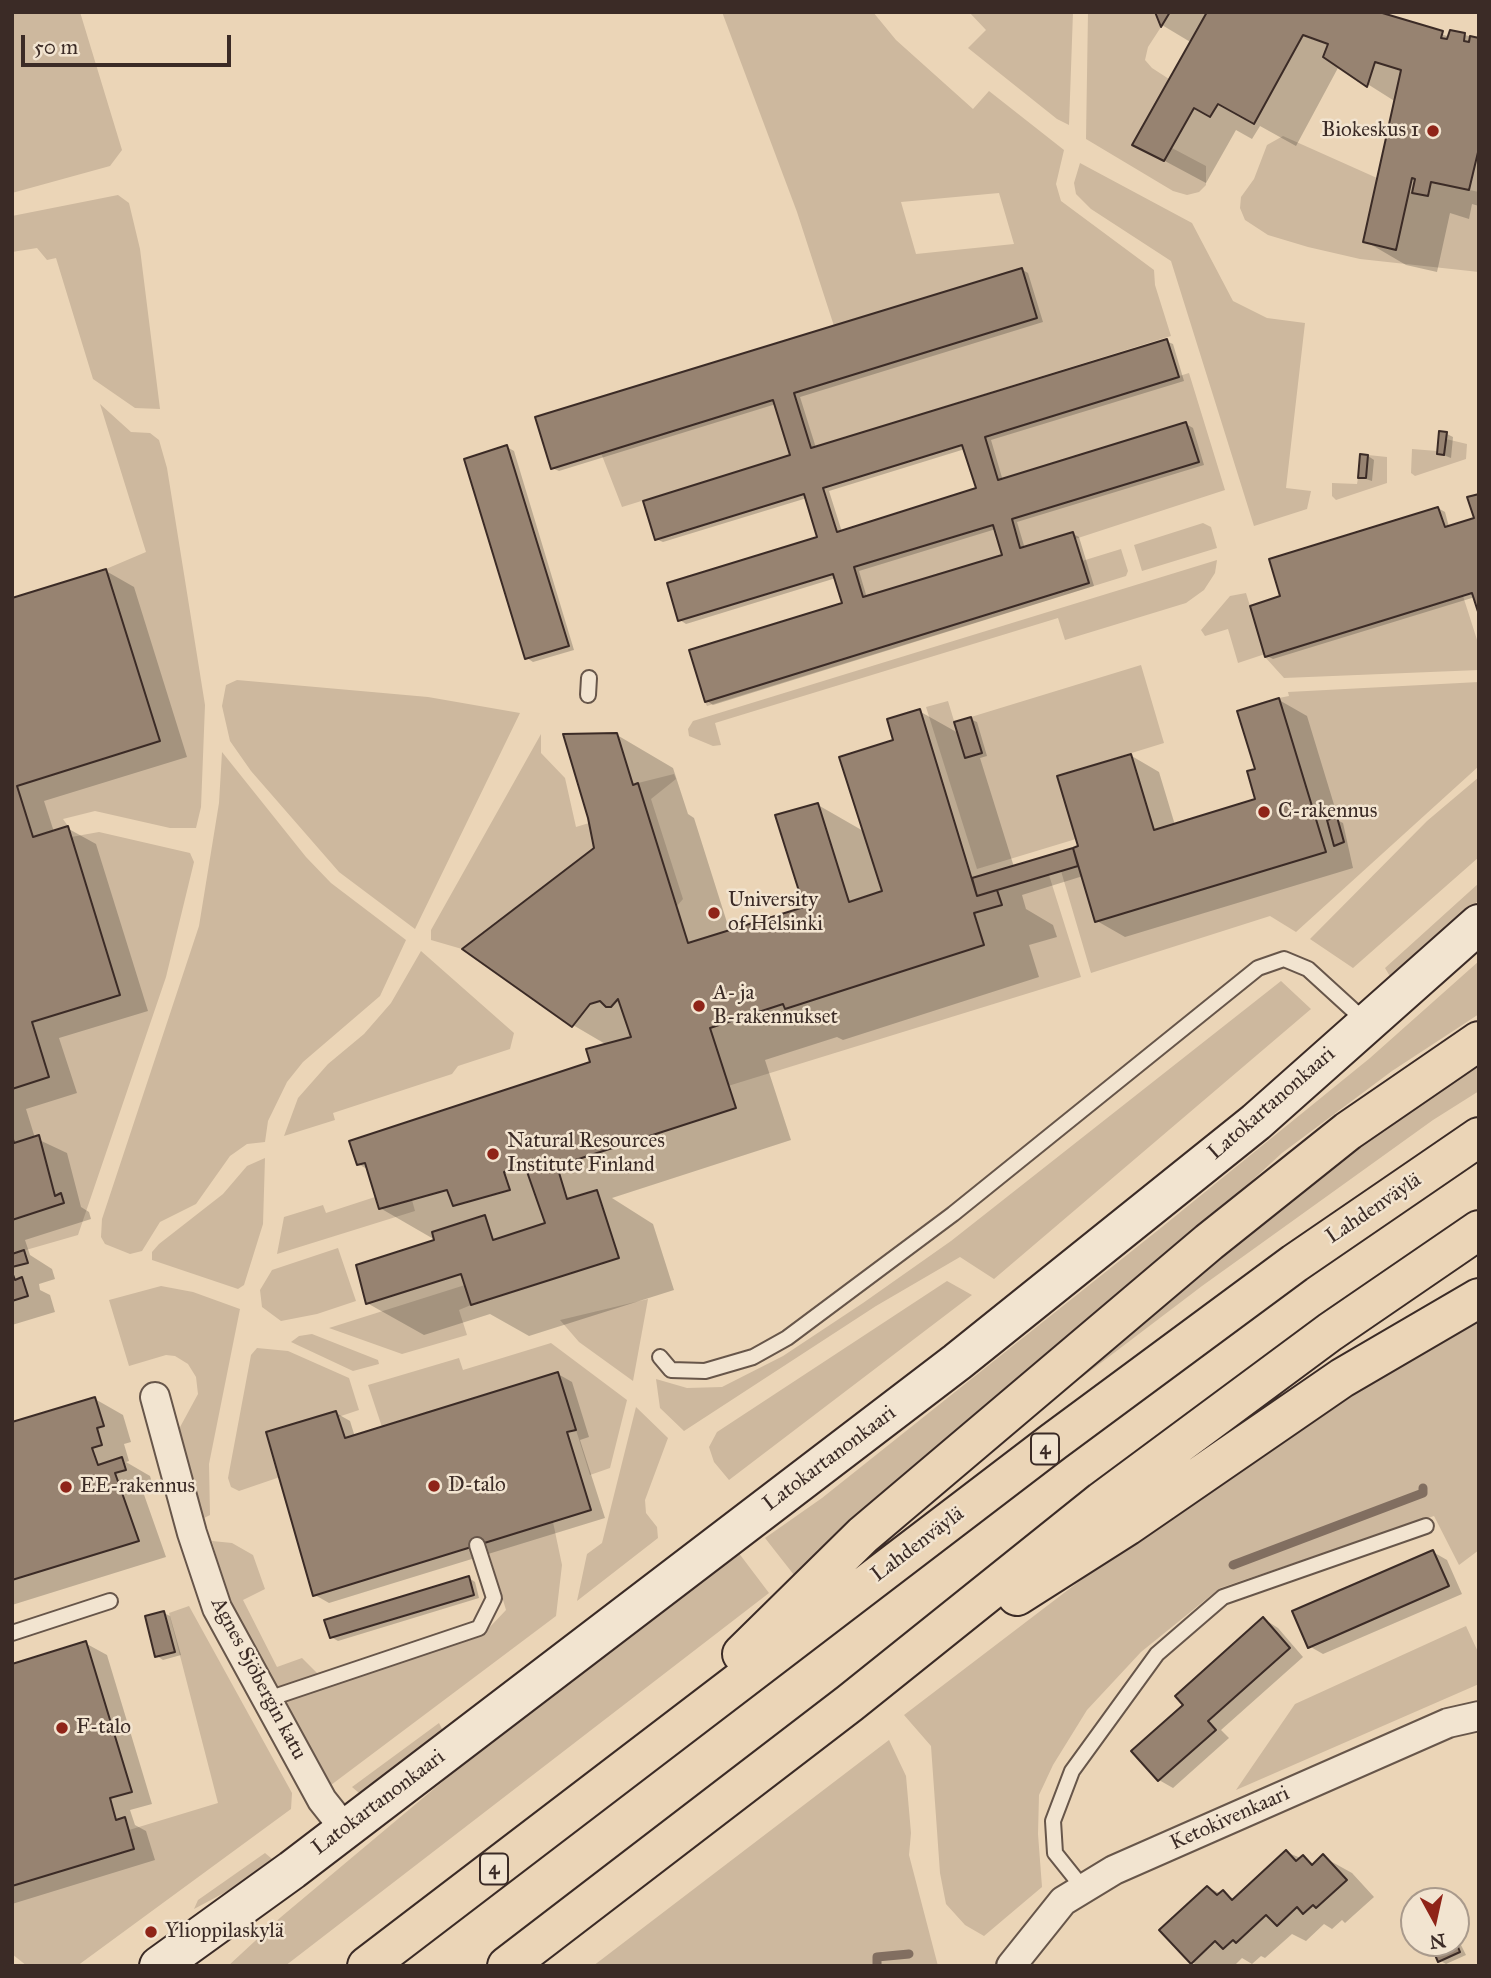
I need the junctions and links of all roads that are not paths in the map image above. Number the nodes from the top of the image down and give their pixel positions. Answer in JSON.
{"nodes":[{"id":1,"x":589,"y":678,"type":"dead end"},
{"id":2,"x":588,"y":695,"type":"dead end"},
{"id":3,"x":1479,"y":924,"type":"edge"},
{"id":4,"x":1366,"y":1022,"type":"junction"},
{"id":5,"x":1479,"y":1041,"type":"edge"},
{"id":6,"x":1479,"y":1137,"type":"edge"},
{"id":7,"x":1479,"y":1230,"type":"edge"},
{"id":8,"x":1479,"y":1298,"type":"edge"},
{"id":9,"x":660,"y":1357,"type":"dead end"},
{"id":10,"x":155,"y":1397,"type":"dead end"},
{"id":11,"x":1426,"y":1526,"type":"dead end"},
{"id":12,"x":477,"y":1545,"type":"dead end"},
{"id":13,"x":110,"y":1601,"type":"dead end"},
{"id":14,"x":12,"y":1633,"type":"edge"},
{"id":15,"x":268,"y":1699,"type":"junction"},
{"id":16,"x":850,"y":1703,"type":"junction"},
{"id":17,"x":1479,"y":1716,"type":"edge"},
{"id":18,"x":620,"y":1773,"type":"junction"},
{"id":19,"x":345,"y":1829,"type":"junction"},
{"id":20,"x":1083,"y":1888,"type":"junction"},
{"id":21,"x":159,"y":1966,"type":"edge"},
{"id":22,"x":367,"y":1966,"type":"edge"},
{"id":23,"x":507,"y":1966,"type":"edge"},
{"id":24,"x":1011,"y":1966,"type":"edge"}],
"edges":[{"from":1,"to":2,"type":"lane"},
{"from":3,"to":4,"type":"street","name":"Latokartanonkaari"},
{"from":4,"to":9,"type":"lane"},
{"from":4,"to":19,"type":"street","name":"Latokartanonkaari"},
{"from":5,"to":18,"type":"highway"},
{"from":6,"to":18,"type":"highway","name":"Lahdenväylä","number":"4"},
{"from":7,"to":16,"type":"highway"},
{"from":8,"to":16,"type":"highway"},
{"from":10,"to":15,"type":"street","name":"Agnes Sjöbergin katu"},
{"from":11,"to":20,"type":"lane"},
{"from":12,"to":15,"type":"lane"},
{"from":13,"to":14,"type":"lane"},
{"from":15,"to":19,"type":"street","name":"Agnes Sjöbergin katu"},
{"from":16,"to":23,"type":"highway"},
{"from":17,"to":20,"type":"street","name":"Ketokivenkaari"},
{"from":18,"to":22,"type":"highway","name":"Lahdenväylä","number":"4"},
{"from":19,"to":21,"type":"street","name":"Latokartanonkaari"},
{"from":20,"to":24,"type":"street","name":"Ketokivenkaari"}]}
